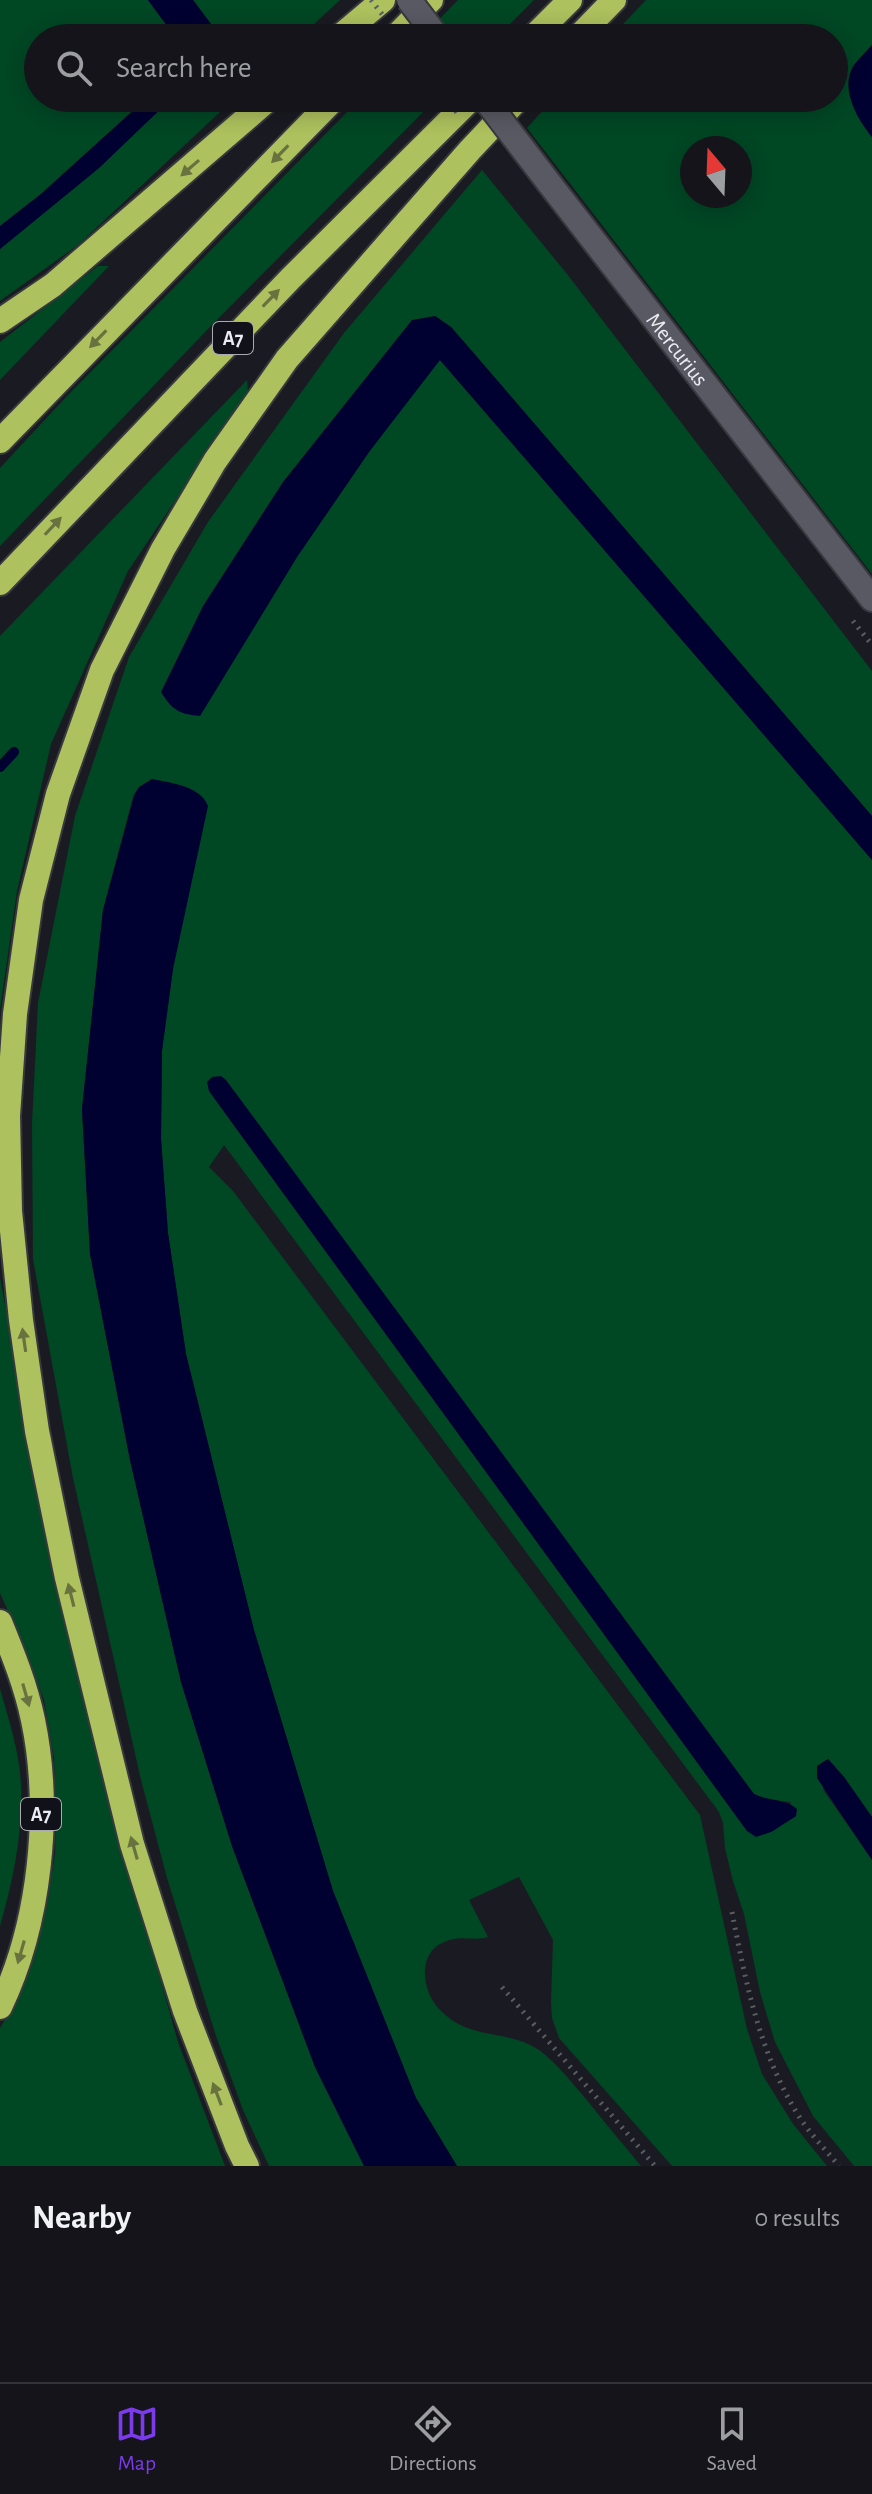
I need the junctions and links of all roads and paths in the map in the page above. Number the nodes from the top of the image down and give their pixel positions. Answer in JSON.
{"nodes":[{"id":1,"x":383,"y":0,"type":"edge"},
{"id":2,"x":409,"y":0,"type":"edge"},
{"id":3,"x":431,"y":0,"type":"edge"},
{"id":4,"x":570,"y":0,"type":"edge"},
{"id":5,"x":614,"y":0,"type":"edge"},
{"id":6,"x":355,"y":24,"type":"edge"},
{"id":7,"x":408,"y":24,"type":"edge"},
{"id":8,"x":427,"y":24,"type":"edge"},
{"id":9,"x":546,"y":24,"type":"edge"},
{"id":10,"x":591,"y":24,"type":"edge"},
{"id":11,"x":254,"y":112,"type":"edge"},
{"id":12,"x":321,"y":112,"type":"edge"},
{"id":13,"x":458,"y":112,"type":"edge"},
{"id":14,"x":495,"y":112,"type":"edge"},
{"id":15,"x":506,"y":112,"type":"edge"},
{"id":16,"x":0,"y":321,"type":"edge"},
{"id":17,"x":0,"y":441,"type":"edge"},
{"id":18,"x":0,"y":583,"type":"edge"},
{"id":19,"x":872,"y":599,"type":"edge"},
{"id":20,"x":0,"y":1622,"type":"edge"},
{"id":21,"x":732,"y":1912,"type":"dead end"},
{"id":22,"x":502,"y":1987,"type":"dead end"},
{"id":23,"x":0,"y":2007,"type":"edge"},
{"id":24,"x":247,"y":2166,"type":"edge"},
{"id":25,"x":655,"y":2166,"type":"edge"},
{"id":26,"x":839,"y":2166,"type":"edge"}],
"edges":[{"from":1,"to":6,"type":"highway"},
{"from":2,"to":8,"type":"street","bridge":true},
{"from":3,"to":7,"type":"highway"},
{"from":4,"to":9,"type":"highway"},
{"from":5,"to":10,"type":"highway"},
{"from":11,"to":16,"type":"highway","one_way":true},
{"from":12,"to":17,"type":"highway","one_way":true},
{"from":18,"to":13,"type":"highway","number":"A7","one_way":true},
{"from":14,"to":19,"type":"street","name":"Mercurius","bridge":true},
{"from":24,"to":15,"type":"highway","one_way":true},
{"from":20,"to":23,"type":"highway","number":"A7","one_way":true},
{"from":21,"to":26,"type":"path"},
{"from":22,"to":25,"type":"path"}]}
